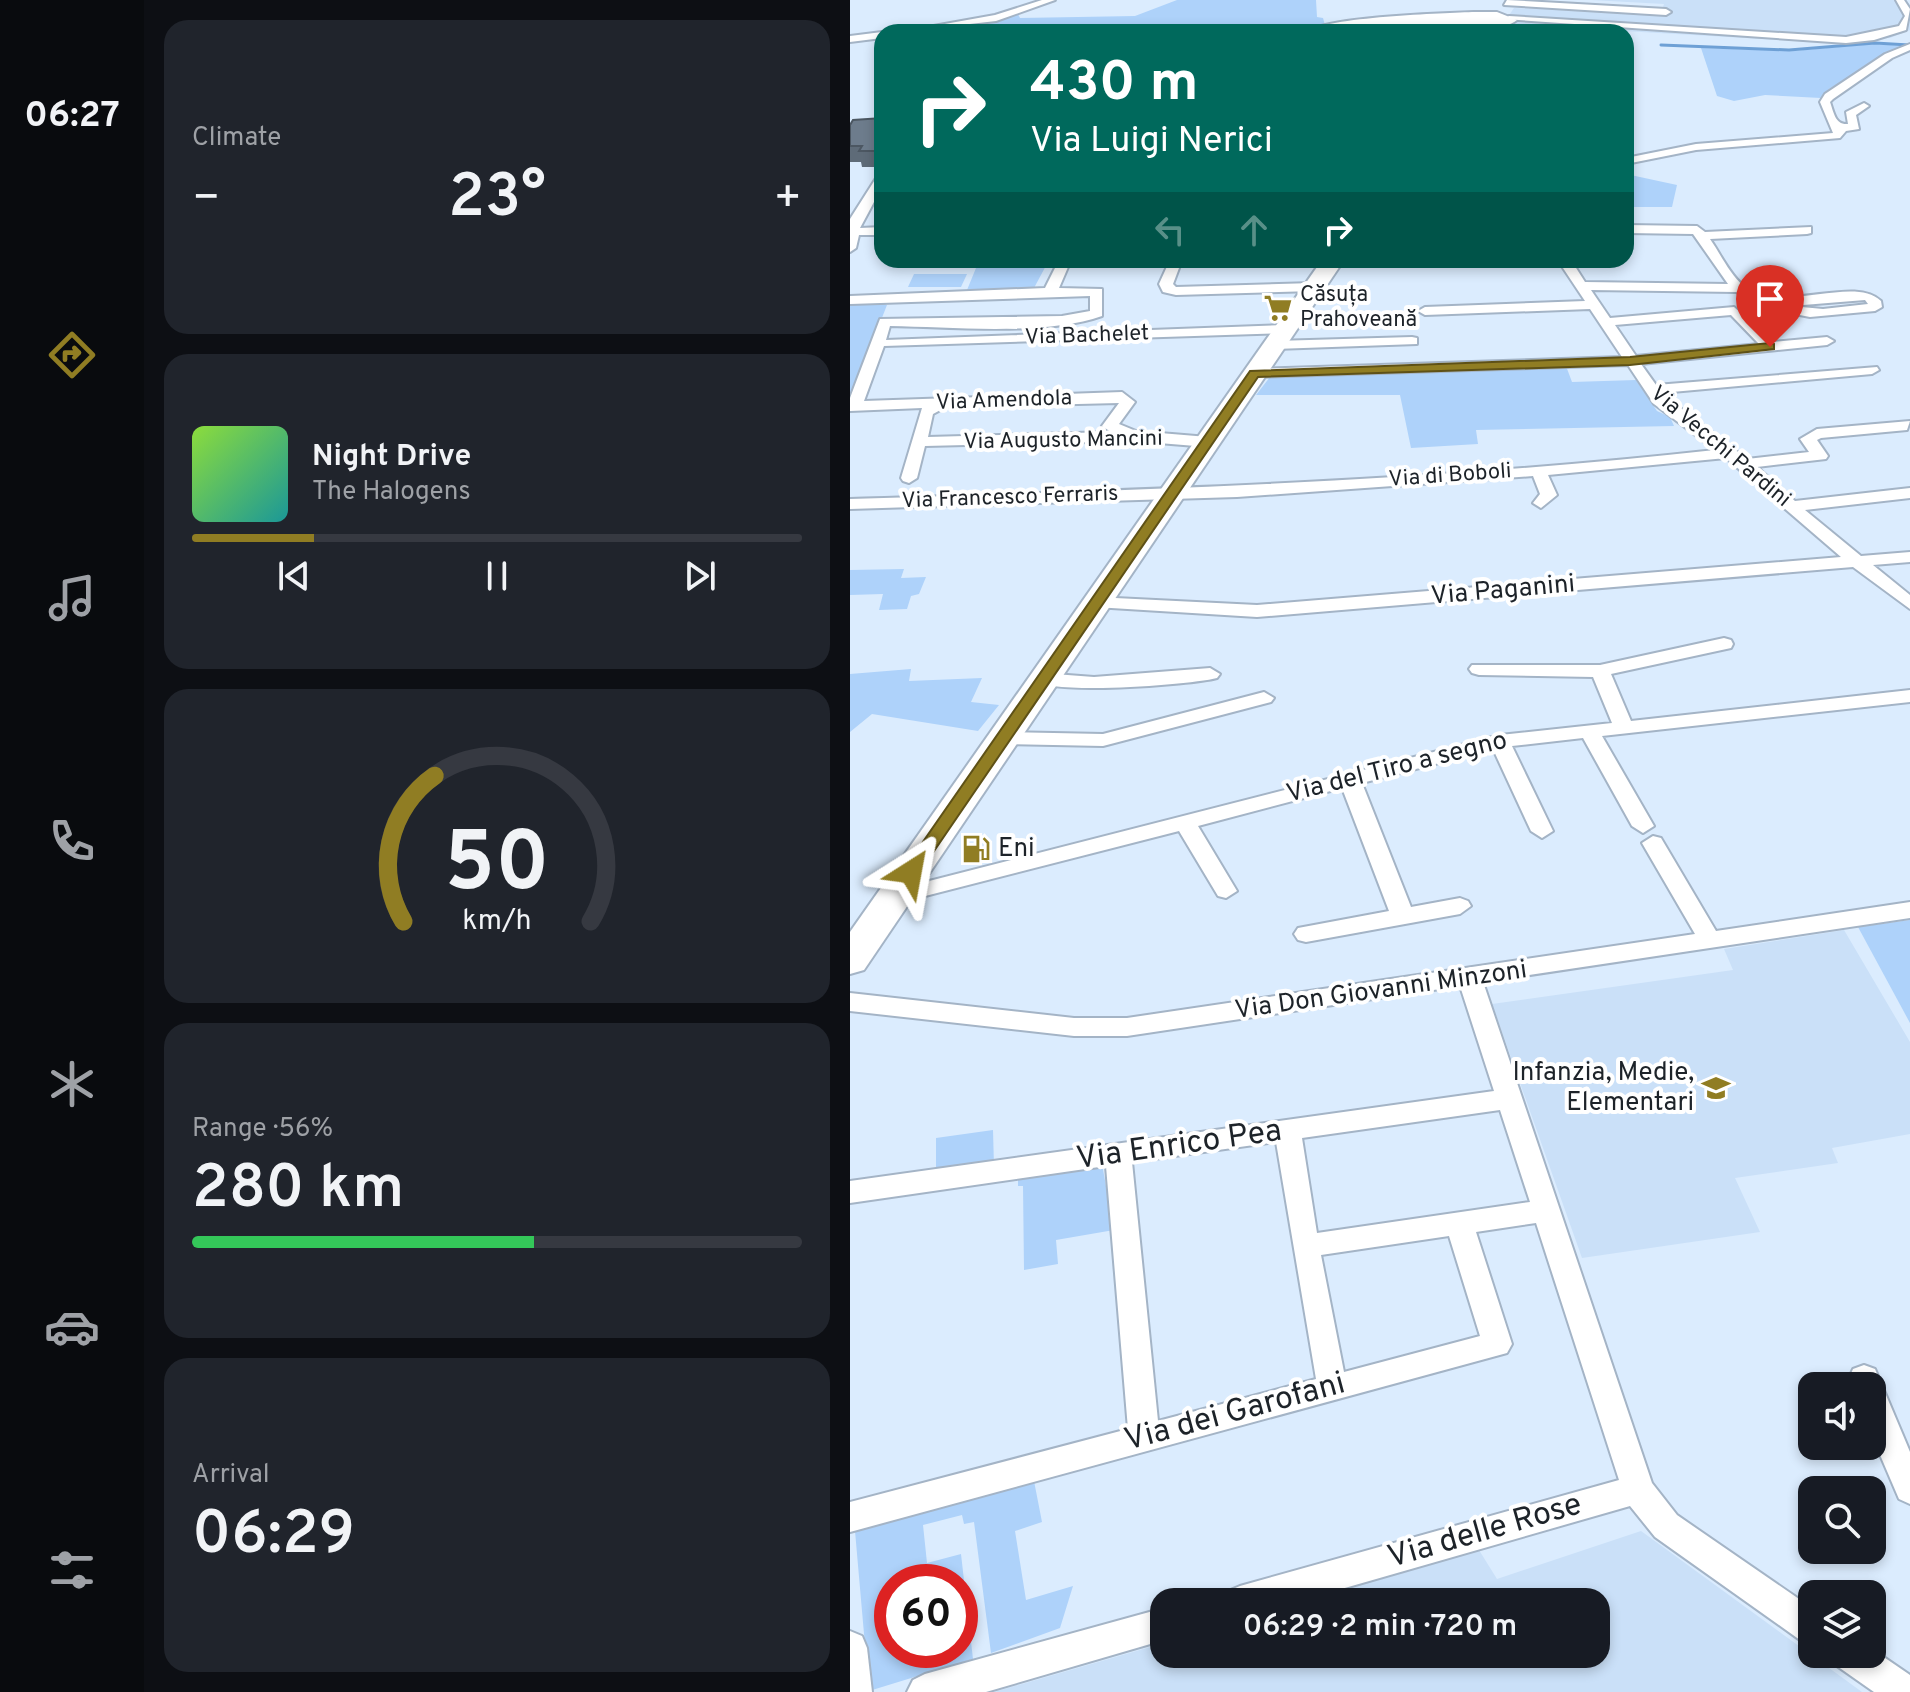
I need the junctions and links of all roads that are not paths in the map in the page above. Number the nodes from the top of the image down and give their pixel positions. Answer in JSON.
{"nodes":[{"id":1,"x":1051,"y":0,"type":"edge"},
{"id":2,"x":1903,"y":2,"type":"edge"},
{"id":3,"x":1499,"y":18,"type":"edge"},
{"id":4,"x":960,"y":24,"type":"edge"},
{"id":5,"x":1377,"y":24,"type":"edge"},
{"id":6,"x":1437,"y":24,"type":"edge"},
{"id":7,"x":1452,"y":24,"type":"edge"},
{"id":8,"x":1552,"y":24,"type":"edge"},
{"id":9,"x":1634,"y":28,"type":"edge"},
{"id":10,"x":1655,"y":30,"type":"junction"},
{"id":11,"x":874,"y":36,"type":"edge"},
{"id":12,"x":850,"y":39,"type":"edge"},
{"id":13,"x":1910,"y":47,"type":"edge"},
{"id":14,"x":1864,"y":106,"type":"dead end"},
{"id":15,"x":1840,"y":128,"type":"junction"},
{"id":16,"x":1634,"y":158,"type":"edge"},
{"id":17,"x":874,"y":189,"type":"edge"},
{"id":18,"x":867,"y":199,"type":"junction"},
{"id":19,"x":874,"y":199,"type":"edge"},
{"id":20,"x":1634,"y":229,"type":"edge"},
{"id":21,"x":1807,"y":230,"type":"dead end"},
{"id":22,"x":874,"y":231,"type":"edge"},
{"id":23,"x":852,"y":232,"type":"edge"},
{"id":24,"x":1701,"y":236,"type":"junction"},
{"id":25,"x":1634,"y":237,"type":"edge"},
{"id":26,"x":1679,"y":238,"type":"dead end"},
{"id":27,"x":850,"y":248,"type":"edge"},
{"id":28,"x":1061,"y":268,"type":"edge"},
{"id":29,"x":1173,"y":268,"type":"edge"},
{"id":30,"x":1327,"y":268,"type":"edge"},
{"id":31,"x":1569,"y":268,"type":"edge"},
{"id":32,"x":1583,"y":286,"type":"junction"},
{"id":33,"x":1314,"y":287,"type":"junction"},
{"id":34,"x":1738,"y":288,"type":"junction"},
{"id":35,"x":1050,"y":292,"type":"junction"},
{"id":36,"x":895,"y":298,"type":"junction"},
{"id":37,"x":850,"y":300,"type":"edge"},
{"id":38,"x":1772,"y":303,"type":"junction"},
{"id":39,"x":1595,"y":305,"type":"junction"},
{"id":40,"x":1425,"y":311,"type":"dead end"},
{"id":41,"x":885,"y":322,"type":"junction"},
{"id":42,"x":1606,"y":322,"type":"junction"},
{"id":43,"x":1280,"y":337,"type":"junction"},
{"id":44,"x":1412,"y":341,"type":"dead end"},
{"id":45,"x":1827,"y":341,"type":"dead end"},
{"id":46,"x":889,"y":343,"type":"dead end"},
{"id":47,"x":1770,"y":347,"type":"junction"},
{"id":48,"x":1630,"y":361,"type":"junction"},
{"id":49,"x":1872,"y":370,"type":"dead end"},
{"id":50,"x":1255,"y":373,"type":"junction"},
{"id":51,"x":1649,"y":390,"type":"junction"},
{"id":52,"x":943,"y":403,"type":"junction"},
{"id":53,"x":906,"y":404,"type":"junction"},
{"id":54,"x":853,"y":406,"type":"edge"},
{"id":55,"x":926,"y":412,"type":"junction"},
{"id":56,"x":1110,"y":424,"type":"junction"},
{"id":57,"x":1907,"y":425,"type":"dead end"},
{"id":58,"x":1134,"y":436,"type":"junction"},
{"id":59,"x":1073,"y":439,"type":"junction"},
{"id":60,"x":919,"y":440,"type":"junction"},
{"id":61,"x":1208,"y":442,"type":"junction"},
{"id":62,"x":1730,"y":453,"type":"junction"},
{"id":63,"x":1744,"y":464,"type":"junction"},
{"id":64,"x":1538,"y":470,"type":"junction"},
{"id":65,"x":909,"y":478,"type":"dead end"},
{"id":66,"x":1910,"y":493,"type":"edge"},
{"id":67,"x":1170,"y":494,"type":"junction"},
{"id":68,"x":1541,"y":503,"type":"dead end"},
{"id":69,"x":850,"y":504,"type":"edge"},
{"id":70,"x":1791,"y":507,"type":"junction"},
{"id":71,"x":1910,"y":557,"type":"edge"},
{"id":72,"x":1855,"y":561,"type":"junction"},
{"id":73,"x":1095,"y":602,"type":"junction"},
{"id":74,"x":1910,"y":604,"type":"edge"},
{"id":75,"x":1724,"y":644,"type":"dead end"},
{"id":76,"x":1479,"y":669,"type":"dead end"},
{"id":77,"x":1600,"y":671,"type":"junction"},
{"id":78,"x":1210,"y":674,"type":"dead end"},
{"id":79,"x":1041,"y":679,"type":"junction"},
{"id":80,"x":1910,"y":696,"type":"edge"},
{"id":81,"x":1264,"y":698,"type":"dead end"},
{"id":82,"x":1623,"y":726,"type":"junction"},
{"id":83,"x":1589,"y":730,"type":"junction"},
{"id":84,"x":1001,"y":738,"type":"junction"},
{"id":85,"x":1500,"y":741,"type":"junction"},
{"id":86,"x":1349,"y":778,"type":"junction"},
{"id":87,"x":1184,"y":821,"type":"junction"},
{"id":88,"x":1542,"y":831,"type":"dead end"},
{"id":89,"x":1226,"y":891,"type":"dead end"},
{"id":90,"x":894,"y":897,"type":"junction"},
{"id":91,"x":1460,"y":906,"type":"dead end"},
{"id":92,"x":1910,"y":910,"type":"edge"},
{"id":93,"x":1403,"y":916,"type":"junction"},
{"id":94,"x":1306,"y":934,"type":"dead end"},
{"id":95,"x":1711,"y":942,"type":"junction"},
{"id":96,"x":850,"y":961,"type":"edge"},
{"id":97,"x":1469,"y":977,"type":"junction"},
{"id":98,"x":850,"y":1002,"type":"edge"},
{"id":99,"x":1508,"y":1099,"type":"junction"},
{"id":100,"x":1288,"y":1132,"type":"junction"},
{"id":101,"x":1118,"y":1154,"type":"junction"},
{"id":102,"x":850,"y":1192,"type":"edge"},
{"id":103,"x":1545,"y":1211,"type":"junction"},
{"id":104,"x":1459,"y":1223,"type":"junction"},
{"id":105,"x":1305,"y":1246,"type":"junction"},
{"id":106,"x":1332,"y":1386,"type":"junction"},
{"id":107,"x":1886,"y":1433,"type":"edge"},
{"id":108,"x":1144,"y":1438,"type":"junction"},
{"id":109,"x":1638,"y":1489,"type":"junction"},
{"id":110,"x":1910,"y":1489,"type":"edge"},
{"id":111,"x":850,"y":1517,"type":"edge"},
{"id":112,"x":1289,"y":1588,"type":"edge"},
{"id":113,"x":1798,"y":1618,"type":"edge"},
{"id":114,"x":1150,"y":1628,"type":"edge"},
{"id":115,"x":850,"y":1648,"type":"edge"},
{"id":116,"x":1869,"y":1668,"type":"edge"},
{"id":117,"x":854,"y":1692,"type":"edge"},
{"id":118,"x":925,"y":1692,"type":"edge"},
{"id":119,"x":1904,"y":1692,"type":"edge"}],
"edges":[{"from":1,"to":4,"type":"street"},
{"from":2,"to":10,"type":"street"},
{"from":3,"to":7,"type":"main road"},
{"from":3,"to":8,"type":"street"},
{"from":3,"to":10,"type":"street"},
{"from":5,"to":6,"type":"main road"},
{"from":9,"to":10,"type":"street"},
{"from":11,"to":12,"type":"street"},
{"from":13,"to":15,"type":"street"},
{"from":14,"to":15,"type":"street"},
{"from":15,"to":16,"type":"street"},
{"from":17,"to":18,"type":"street"},
{"from":18,"to":19,"type":"street"},
{"from":18,"to":23,"type":"street"},
{"from":20,"to":24,"type":"street"},
{"from":21,"to":24,"type":"street"},
{"from":22,"to":23,"type":"street"},
{"from":23,"to":27,"type":"street"},
{"from":24,"to":34,"type":"street"},
{"from":25,"to":26,"type":"street"},
{"from":28,"to":35,"type":"street"},
{"from":29,"to":33,"type":"street"},
{"from":30,"to":33,"type":"main road"},
{"from":31,"to":32,"type":"street","name":"Via Vecchi Pardini"},
{"from":32,"to":34,"type":"street"},
{"from":32,"to":39,"type":"street","name":"Via Vecchi Pardini"},
{"from":33,"to":43,"type":"main road"},
{"from":34,"to":38,"type":"street"},
{"from":35,"to":36,"type":"street"},
{"from":35,"to":41,"type":"street"},
{"from":36,"to":37,"type":"street"},
{"from":36,"to":41,"type":"street"},
{"from":38,"to":38,"type":"street"},
{"from":39,"to":40,"type":"street"},
{"from":39,"to":42,"type":"street","name":"Via Vecchi Pardini"},
{"from":41,"to":54,"type":"street"},
{"from":42,"to":47,"type":"street"},
{"from":42,"to":48,"type":"street","name":"Via Vecchi Pardini"},
{"from":43,"to":44,"type":"street","name":"Via Bachelet"},
{"from":43,"to":46,"type":"street","name":"Via Bachelet"},
{"from":43,"to":50,"type":"main road"},
{"from":45,"to":47,"type":"street"},
{"from":47,"to":48,"type":"street"},
{"from":48,"to":50,"type":"street"},
{"from":48,"to":51,"type":"street","name":"Via Vecchi Pardini"},
{"from":49,"to":51,"type":"street"},
{"from":50,"to":61,"type":"main road"},
{"from":51,"to":62,"type":"street","name":"Via Vecchi Pardini"},
{"from":52,"to":53,"type":"street","name":"Via Amendola"},
{"from":52,"to":55,"type":"street","name":"Via Augusto Mancini"},
{"from":52,"to":56,"type":"street","name":"Via Amendola"},
{"from":53,"to":54,"type":"street","name":"Via Amendola"},
{"from":53,"to":55,"type":"street"},
{"from":55,"to":60,"type":"street"},
{"from":56,"to":58,"type":"street"},
{"from":56,"to":59,"type":"street","name":"Via Amendola"},
{"from":57,"to":63,"type":"street"},
{"from":58,"to":59,"type":"street","name":"Via Augusto Mancini"},
{"from":58,"to":61,"type":"street","name":"Via Augusto Mancini"},
{"from":59,"to":60,"type":"street","name":"Via Augusto Mancini"},
{"from":60,"to":65,"type":"street"},
{"from":61,"to":67,"type":"main road"},
{"from":62,"to":63,"type":"street","name":"Via Vecchi Pardini"},
{"from":62,"to":64,"type":"street","name":"Via di Boboli"},
{"from":63,"to":70,"type":"street","name":"Via Vecchi Pardini"},
{"from":64,"to":67,"type":"street","name":"Via di Boboli"},
{"from":64,"to":68,"type":"street"},
{"from":66,"to":70,"type":"street"},
{"from":67,"to":69,"type":"street","name":"Via Francesco Ferraris"},
{"from":67,"to":73,"type":"main road"},
{"from":70,"to":72,"type":"street","name":"Via Vecchi Pardini"},
{"from":71,"to":72,"type":"street","name":"Via Paganini"},
{"from":72,"to":73,"type":"street","name":"Via Paganini"},
{"from":72,"to":74,"type":"street","name":"Via Vecchi Pardini"},
{"from":73,"to":79,"type":"main road"},
{"from":75,"to":77,"type":"street"},
{"from":76,"to":77,"type":"street"},
{"from":77,"to":82,"type":"street"},
{"from":78,"to":79,"type":"street"},
{"from":79,"to":84,"type":"main road"},
{"from":80,"to":82,"type":"street","name":"Via del Tiro a segno"},
{"from":81,"to":84,"type":"street"},
{"from":82,"to":83,"type":"street","name":"Via del Tiro a segno"},
{"from":83,"to":85,"type":"street","name":"Via del Tiro a segno"},
{"from":83,"to":95,"type":"street"},
{"from":84,"to":90,"type":"main road"},
{"from":85,"to":86,"type":"street","name":"Via del Tiro a segno"},
{"from":85,"to":88,"type":"street"},
{"from":86,"to":87,"type":"street","name":"Via del Tiro a segno"},
{"from":86,"to":93,"type":"street"},
{"from":87,"to":89,"type":"street"},
{"from":87,"to":90,"type":"street","name":"Via del Tiro a segno"},
{"from":90,"to":96,"type":"main road"},
{"from":91,"to":93,"type":"street"},
{"from":92,"to":95,"type":"street","name":"Via Don Giovanni Minzoni"},
{"from":93,"to":94,"type":"street"},
{"from":95,"to":97,"type":"street","name":"Via Don Giovanni Minzoni"},
{"from":97,"to":98,"type":"street","name":"Via Don Giovanni Minzoni"},
{"from":97,"to":99,"type":"street"},
{"from":99,"to":100,"type":"street","name":"Via Enrico Pea"},
{"from":99,"to":103,"type":"street"},
{"from":100,"to":101,"type":"street","name":"Via Enrico Pea"},
{"from":100,"to":105,"type":"street"},
{"from":101,"to":102,"type":"street","name":"Via Enrico Pea"},
{"from":101,"to":108,"type":"street"},
{"from":103,"to":104,"type":"street"},
{"from":103,"to":109,"type":"street"},
{"from":104,"to":105,"type":"street"},
{"from":104,"to":106,"type":"street","name":"Via dei Garofani"},
{"from":105,"to":106,"type":"street"},
{"from":106,"to":108,"type":"street","name":"Via dei Garofani"},
{"from":107,"to":110,"type":"street"},
{"from":108,"to":111,"type":"street","name":"Via dei Garofani"},
{"from":109,"to":112,"type":"street","name":"Via delle Rose"},
{"from":109,"to":113,"type":"street"},
{"from":114,"to":118,"type":"street"},
{"from":115,"to":117,"type":"street"},
{"from":116,"to":119,"type":"street"}]}
